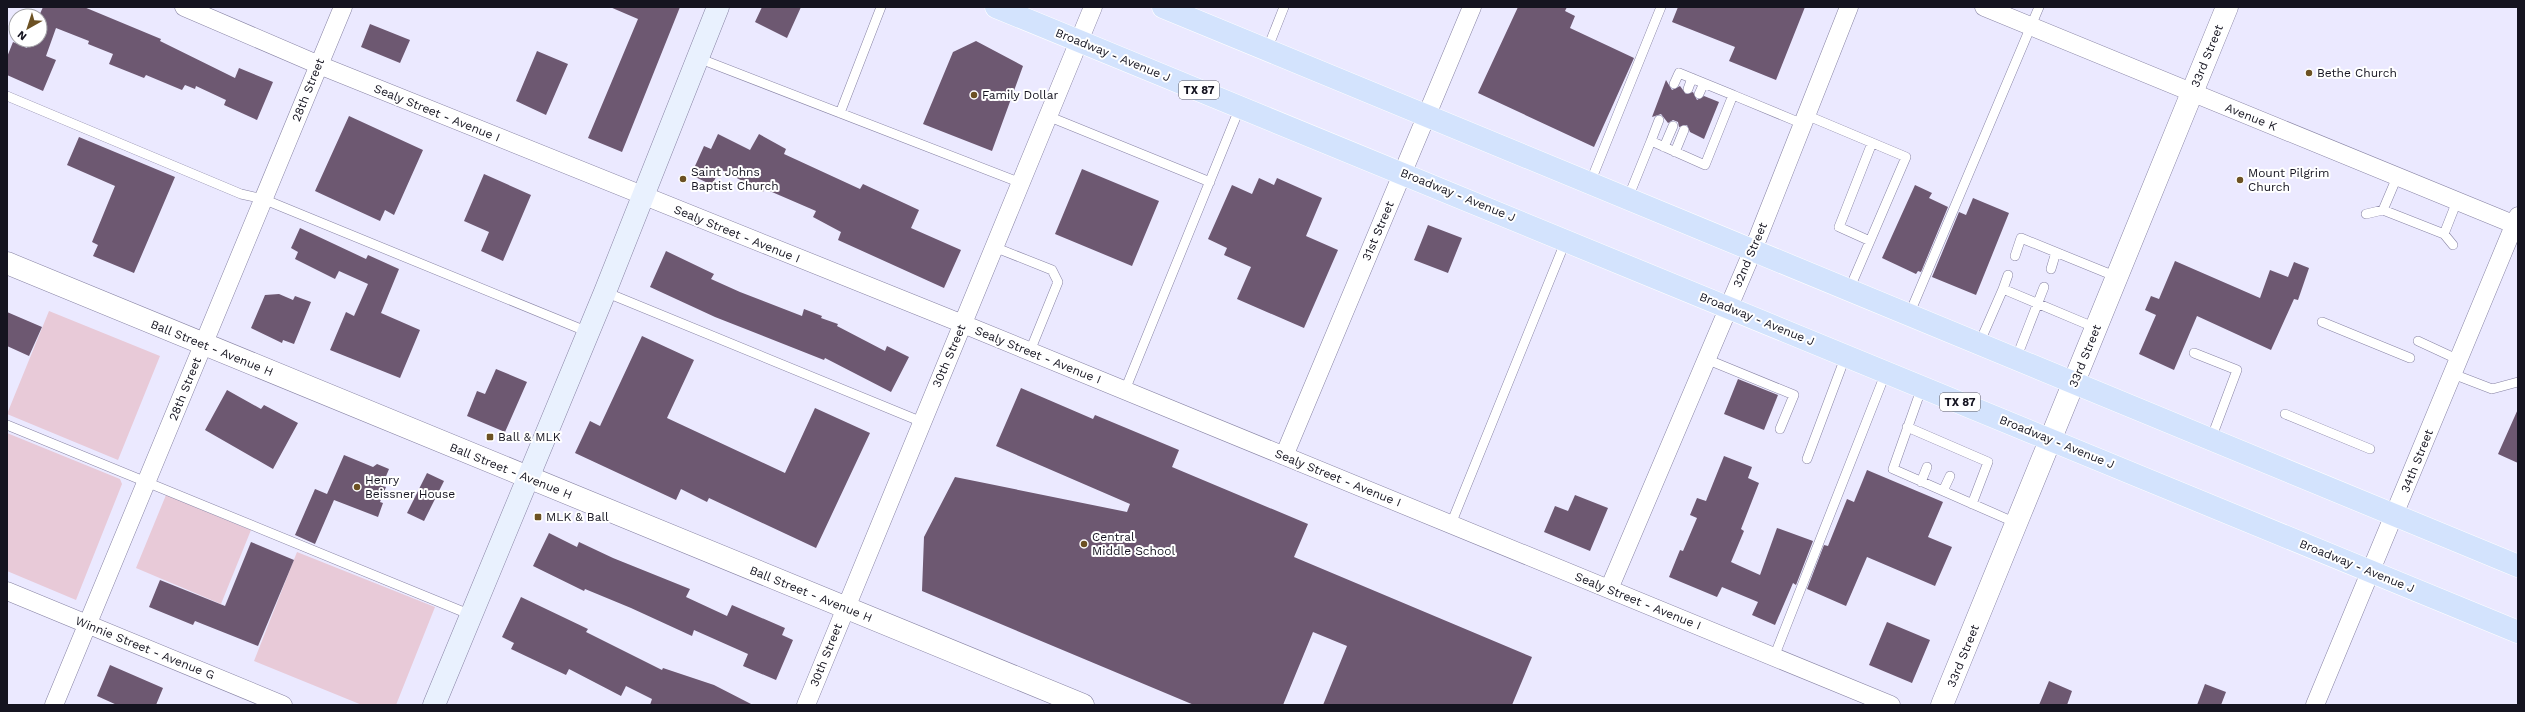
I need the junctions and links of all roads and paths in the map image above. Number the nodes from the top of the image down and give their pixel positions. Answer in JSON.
{"nodes":[{"id":1,"x":184,"y":7,"type":"edge"},
{"id":2,"x":343,"y":7,"type":"edge"},
{"id":3,"x":718,"y":7,"type":"edge"},
{"id":4,"x":881,"y":7,"type":"edge"},
{"id":5,"x":996,"y":7,"type":"edge"},
{"id":6,"x":1094,"y":7,"type":"edge"},
{"id":7,"x":1163,"y":7,"type":"edge"},
{"id":8,"x":1284,"y":7,"type":"edge"},
{"id":9,"x":1472,"y":7,"type":"edge"},
{"id":10,"x":1661,"y":7,"type":"edge"},
{"id":11,"x":1849,"y":7,"type":"edge"},
{"id":12,"x":1984,"y":7,"type":"edge"},
{"id":13,"x":2039,"y":7,"type":"edge"},
{"id":14,"x":2227,"y":7,"type":"edge"},
{"id":15,"x":2032,"y":26,"type":"junction"},
{"id":16,"x":1080,"y":41,"type":"junction"},
{"id":17,"x":1267,"y":50,"type":"junction"},
{"id":18,"x":698,"y":58,"type":"junction"},
{"id":19,"x":319,"y":65,"type":"junction"},
{"id":20,"x":1692,"y":78,"type":"junction"},
{"id":21,"x":1704,"y":83,"type":"junction"},
{"id":22,"x":1674,"y":84,"type":"dead end"},
{"id":23,"x":1688,"y":90,"type":"dead end"},
{"id":24,"x":2192,"y":92,"type":"junction"},
{"id":25,"x":1699,"y":94,"type":"dead end"},
{"id":26,"x":1733,"y":95,"type":"junction"},
{"id":27,"x":7,"y":96,"type":"edge"},
{"id":28,"x":1240,"y":107,"type":"junction"},
{"id":29,"x":840,"y":113,"type":"junction"},
{"id":30,"x":1428,"y":116,"type":"junction"},
{"id":31,"x":1050,"y":117,"type":"junction"},
{"id":32,"x":1804,"y":119,"type":"junction"},
{"id":33,"x":1659,"y":120,"type":"dead end"},
{"id":34,"x":1673,"y":126,"type":"dead end"},
{"id":35,"x":1684,"y":130,"type":"dead end"},
{"id":36,"x":1651,"y":141,"type":"junction"},
{"id":37,"x":1872,"y":143,"type":"junction"},
{"id":38,"x":1664,"y":147,"type":"junction"},
{"id":39,"x":1675,"y":152,"type":"junction"},
{"id":40,"x":1402,"y":173,"type":"junction"},
{"id":41,"x":2397,"y":177,"type":"junction"},
{"id":42,"x":1210,"y":182,"type":"junction"},
{"id":43,"x":1021,"y":183,"type":"junction"},
{"id":44,"x":1590,"y":183,"type":"junction"},
{"id":45,"x":642,"y":196,"type":"junction"},
{"id":46,"x":263,"y":199,"type":"junction"},
{"id":47,"x":1627,"y":199,"type":"junction"},
{"id":48,"x":2457,"y":201,"type":"junction"},
{"id":49,"x":2384,"y":210,"type":"junction"},
{"id":50,"x":2366,"y":214,"type":"dead end"},
{"id":51,"x":2517,"y":222,"type":"edge"},
{"id":52,"x":2444,"y":234,"type":"junction"},
{"id":53,"x":1566,"y":240,"type":"junction"},
{"id":54,"x":1870,"y":241,"type":"junction"},
{"id":55,"x":2453,"y":245,"type":"dead end"},
{"id":56,"x":994,"y":247,"type":"junction"},
{"id":57,"x":1753,"y":250,"type":"junction"},
{"id":58,"x":2056,"y":252,"type":"junction"},
{"id":59,"x":2015,"y":256,"type":"dead end"},
{"id":60,"x":7,"y":263,"type":"edge"},
{"id":61,"x":2050,"y":269,"type":"dead end"},
{"id":62,"x":2008,"y":275,"type":"dead end"},
{"id":63,"x":2117,"y":277,"type":"junction"},
{"id":64,"x":2044,"y":287,"type":"dead end"},
{"id":65,"x":2003,"y":289,"type":"junction"},
{"id":66,"x":1849,"y":290,"type":"junction"},
{"id":67,"x":604,"y":292,"type":"junction"},
{"id":68,"x":2038,"y":304,"type":"junction"},
{"id":69,"x":1728,"y":307,"type":"junction"},
{"id":70,"x":1910,"y":315,"type":"junction"},
{"id":71,"x":2322,"y":322,"type":"dead end"},
{"id":72,"x":963,"y":324,"type":"junction"},
{"id":73,"x":2096,"y":328,"type":"junction"},
{"id":74,"x":588,"y":332,"type":"junction"},
{"id":75,"x":2418,"y":341,"type":"dead end"},
{"id":76,"x":204,"y":344,"type":"junction"},
{"id":77,"x":1979,"y":344,"type":"junction"},
{"id":78,"x":1030,"y":351,"type":"junction"},
{"id":79,"x":2194,"y":353,"type":"dead end"},
{"id":80,"x":1846,"y":355,"type":"junction"},
{"id":81,"x":2410,"y":358,"type":"dead end"},
{"id":82,"x":1706,"y":359,"type":"junction"},
{"id":83,"x":2016,"y":359,"type":"junction"},
{"id":84,"x":2456,"y":367,"type":"junction"},
{"id":85,"x":1886,"y":372,"type":"junction"},
{"id":86,"x":2518,"y":382,"type":"edge"},
{"id":87,"x":2074,"y":383,"type":"junction"},
{"id":88,"x":1922,"y":387,"type":"junction"},
{"id":89,"x":1125,"y":390,"type":"junction"},
{"id":90,"x":2285,"y":414,"type":"dead end"},
{"id":91,"x":922,"y":422,"type":"junction"},
{"id":92,"x":7,"y":425,"type":"edge"},
{"id":93,"x":1907,"y":427,"type":"junction"},
{"id":94,"x":1780,"y":429,"type":"dead end"},
{"id":95,"x":2211,"y":439,"type":"junction"},
{"id":96,"x":2052,"y":440,"type":"junction"},
{"id":97,"x":2370,"y":450,"type":"dead end"},
{"id":98,"x":1284,"y":456,"type":"junction"},
{"id":99,"x":1807,"y":459,"type":"dead end"},
{"id":100,"x":1927,"y":467,"type":"dead end"},
{"id":101,"x":1950,"y":476,"type":"dead end"},
{"id":102,"x":527,"y":478,"type":"junction"},
{"id":103,"x":1922,"y":482,"type":"junction"},
{"id":104,"x":147,"y":484,"type":"junction"},
{"id":105,"x":1943,"y":491,"type":"junction"},
{"id":106,"x":1972,"y":504,"type":"junction"},
{"id":107,"x":2395,"y":515,"type":"junction"},
{"id":108,"x":1451,"y":524,"type":"junction"},
{"id":109,"x":2017,"y":524,"type":"junction"},
{"id":110,"x":2518,"y":566,"type":"edge"},
{"id":111,"x":2372,"y":572,"type":"junction"},
{"id":112,"x":1609,"y":589,"type":"junction"},
{"id":113,"x":7,"y":591,"type":"edge"},
{"id":114,"x":845,"y":608,"type":"junction"},
{"id":115,"x":470,"y":615,"type":"junction"},
{"id":116,"x":87,"y":625,"type":"junction"},
{"id":117,"x":2518,"y":632,"type":"edge"},
{"id":118,"x":1774,"y":657,"type":"junction"},
{"id":119,"x":54,"y":705,"type":"edge"},
{"id":120,"x":283,"y":705,"type":"edge"},
{"id":121,"x":434,"y":705,"type":"edge"},
{"id":122,"x":806,"y":705,"type":"edge"},
{"id":123,"x":1083,"y":705,"type":"edge"},
{"id":124,"x":1891,"y":705,"type":"edge"},
{"id":125,"x":1942,"y":705,"type":"edge"},
{"id":126,"x":2315,"y":705,"type":"edge"}],
"edges":[{"from":1,"to":19,"type":"street","name":"Sealy Street - Avenue I"},
{"from":2,"to":19,"type":"street","name":"28th Street"},
{"from":3,"to":18,"type":"main road"},
{"from":4,"to":29,"type":"lane"},
{"from":5,"to":16,"type":"main road","name":"Broadway - Avenue J","number":"TX 87"},
{"from":6,"to":16,"type":"street","name":"30th Street"},
{"from":7,"to":17,"type":"main road"},
{"from":8,"to":17,"type":"lane"},
{"from":9,"to":30,"type":"street","name":"31st Street"},
{"from":10,"to":44,"type":"lane"},
{"from":11,"to":32,"type":"street","name":"32nd Street"},
{"from":12,"to":15,"type":"street","name":"Avenue K"},
{"from":13,"to":15,"type":"lane"},
{"from":14,"to":24,"type":"street","name":"33rd Street"},
{"from":15,"to":24,"type":"street","name":"Avenue K"},
{"from":15,"to":70,"type":"lane"},
{"from":16,"to":28,"type":"main road","name":"Broadway - Avenue J","number":"TX 87"},
{"from":16,"to":31,"type":"street","name":"30th Street"},
{"from":17,"to":30,"type":"main road"},
{"from":18,"to":29,"type":"lane"},
{"from":18,"to":45,"type":"main road"},
{"from":19,"to":45,"type":"street","name":"Sealy Street - Avenue I"},
{"from":19,"to":46,"type":"street","name":"28th Street"},
{"from":20,"to":21,"type":"lane"},
{"from":20,"to":22,"type":"lane"},
{"from":20,"to":23,"type":"lane"},
{"from":21,"to":25,"type":"lane"},
{"from":21,"to":26,"type":"lane"},
{"from":24,"to":41,"type":"street","name":"Avenue K"},
{"from":24,"to":63,"type":"street","name":"33rd Street"},
{"from":26,"to":32,"type":"lane"},
{"from":26,"to":39,"type":"lane"},
{"from":27,"to":46,"type":"lane"},
{"from":28,"to":40,"type":"main road","name":"Broadway - Avenue J","number":"TX 87"},
{"from":28,"to":42,"type":"lane"},
{"from":29,"to":43,"type":"lane"},
{"from":30,"to":40,"type":"street","name":"31st Street"},
{"from":30,"to":44,"type":"main road"},
{"from":31,"to":42,"type":"lane"},
{"from":31,"to":43,"type":"street","name":"30th Street"},
{"from":32,"to":37,"type":"lane"},
{"from":32,"to":57,"type":"street","name":"32nd Street"},
{"from":33,"to":36,"type":"lane"},
{"from":34,"to":38,"type":"lane"},
{"from":35,"to":39,"type":"lane"},
{"from":36,"to":38,"type":"lane"},
{"from":36,"to":47,"type":"lane"},
{"from":37,"to":54,"type":"lane"},
{"from":37,"to":54,"type":"lane"},
{"from":38,"to":39,"type":"lane"},
{"from":40,"to":53,"type":"main road","name":"Broadway - Avenue J","number":"TX 87"},
{"from":40,"to":98,"type":"street","name":"31st Street"},
{"from":41,"to":48,"type":"street","name":"Avenue K"},
{"from":41,"to":49,"type":"lane"},
{"from":42,"to":89,"type":"lane"},
{"from":43,"to":56,"type":"street","name":"30th Street"},
{"from":44,"to":47,"type":"main road"},
{"from":45,"to":67,"type":"main road"},
{"from":45,"to":72,"type":"street","name":"Sealy Street - Avenue I"},
{"from":46,"to":74,"type":"lane"},
{"from":46,"to":76,"type":"street","name":"28th Street"},
{"from":47,"to":57,"type":"main road"},
{"from":48,"to":51,"type":"street","name":"Avenue K"},
{"from":48,"to":52,"type":"lane"},
{"from":49,"to":50,"type":"lane"},
{"from":49,"to":52,"type":"lane"},
{"from":51,"to":84,"type":"street","name":"34th Street"},
{"from":52,"to":55,"type":"lane"},
{"from":53,"to":69,"type":"main road","name":"Broadway - Avenue J","number":"TX 87"},
{"from":53,"to":108,"type":"lane"},
{"from":54,"to":66,"type":"lane"},
{"from":56,"to":72,"type":"street","name":"30th Street"},
{"from":56,"to":78,"type":"lane"},
{"from":57,"to":66,"type":"main road"},
{"from":57,"to":69,"type":"street","name":"32nd Street"},
{"from":58,"to":59,"type":"lane"},
{"from":58,"to":61,"type":"lane"},
{"from":58,"to":63,"type":"lane"},
{"from":60,"to":76,"type":"street","name":"Ball Street - Avenue H"},
{"from":62,"to":65,"type":"lane"},
{"from":63,"to":73,"type":"street","name":"33rd Street"},
{"from":64,"to":68,"type":"lane"},
{"from":65,"to":68,"type":"lane"},
{"from":65,"to":77,"type":"lane"},
{"from":66,"to":70,"type":"main road"},
{"from":67,"to":74,"type":"main road"},
{"from":67,"to":91,"type":"lane"},
{"from":68,"to":73,"type":"lane"},
{"from":68,"to":83,"type":"lane"},
{"from":69,"to":80,"type":"main road","name":"Broadway - Avenue J","number":"TX 87"},
{"from":69,"to":82,"type":"street","name":"32nd Street"},
{"from":70,"to":77,"type":"main road"},
{"from":71,"to":81,"type":"lane"},
{"from":72,"to":78,"type":"street","name":"Sealy Street - Avenue I"},
{"from":72,"to":91,"type":"street","name":"30th Street"},
{"from":73,"to":87,"type":"street","name":"33rd Street"},
{"from":74,"to":102,"type":"main road"},
{"from":75,"to":84,"type":"lane"},
{"from":76,"to":102,"type":"street","name":"Ball Street - Avenue H"},
{"from":76,"to":104,"type":"street","name":"28th Street"},
{"from":77,"to":83,"type":"main road"},
{"from":78,"to":89,"type":"street","name":"Sealy Street - Avenue I"},
{"from":79,"to":95,"type":"lane"},
{"from":80,"to":85,"type":"main road","name":"Broadway - Avenue J","number":"TX 87"},
{"from":80,"to":99,"type":"lane"},
{"from":82,"to":94,"type":"lane"},
{"from":82,"to":112,"type":"street","name":"32nd Street"},
{"from":83,"to":87,"type":"main road"},
{"from":84,"to":86,"type":"lane"},
{"from":84,"to":107,"type":"street","name":"34th Street"},
{"from":85,"to":88,"type":"main road","name":"Broadway - Avenue J","number":"TX 87"},
{"from":85,"to":118,"type":"lane"},
{"from":87,"to":95,"type":"main road"},
{"from":87,"to":96,"type":"street","name":"33rd Street"},
{"from":88,"to":93,"type":"lane"},
{"from":88,"to":96,"type":"main road","name":"Broadway - Avenue J","number":"TX 87"},
{"from":89,"to":98,"type":"street","name":"Sealy Street - Avenue I"},
{"from":90,"to":97,"type":"lane"},
{"from":91,"to":114,"type":"street","name":"30th Street"},
{"from":92,"to":104,"type":"lane"},
{"from":93,"to":103,"type":"lane"},
{"from":93,"to":106,"type":"lane"},
{"from":95,"to":107,"type":"main road"},
{"from":96,"to":109,"type":"street","name":"33rd Street"},
{"from":96,"to":111,"type":"main road","name":"Broadway - Avenue J","number":"TX 87"},
{"from":98,"to":108,"type":"street","name":"Sealy Street - Avenue I"},
{"from":100,"to":103,"type":"lane"},
{"from":101,"to":105,"type":"lane"},
{"from":102,"to":114,"type":"street","name":"Ball Street - Avenue H"},
{"from":102,"to":115,"type":"main road"},
{"from":103,"to":105,"type":"lane"},
{"from":104,"to":115,"type":"lane"},
{"from":104,"to":116,"type":"street","name":"28th Street"},
{"from":105,"to":106,"type":"lane"},
{"from":106,"to":109,"type":"lane"},
{"from":107,"to":110,"type":"main road"},
{"from":107,"to":111,"type":"street","name":"34th Street"},
{"from":108,"to":112,"type":"street","name":"Sealy Street - Avenue I"},
{"from":109,"to":125,"type":"street","name":"33rd Street"},
{"from":111,"to":117,"type":"main road","name":"Broadway - Avenue J","number":"TX 87"},
{"from":111,"to":126,"type":"street","name":"34th Street"},
{"from":112,"to":118,"type":"street","name":"Sealy Street - Avenue I"},
{"from":113,"to":116,"type":"street","name":"Winnie Street - Avenue G"},
{"from":114,"to":122,"type":"street","name":"30th Street"},
{"from":114,"to":123,"type":"street","name":"Ball Street - Avenue H"},
{"from":115,"to":121,"type":"main road"},
{"from":116,"to":119,"type":"street","name":"28th Street"},
{"from":116,"to":120,"type":"street","name":"Winnie Street - Avenue G"},
{"from":118,"to":124,"type":"street","name":"Sealy Street - Avenue I"}]}
